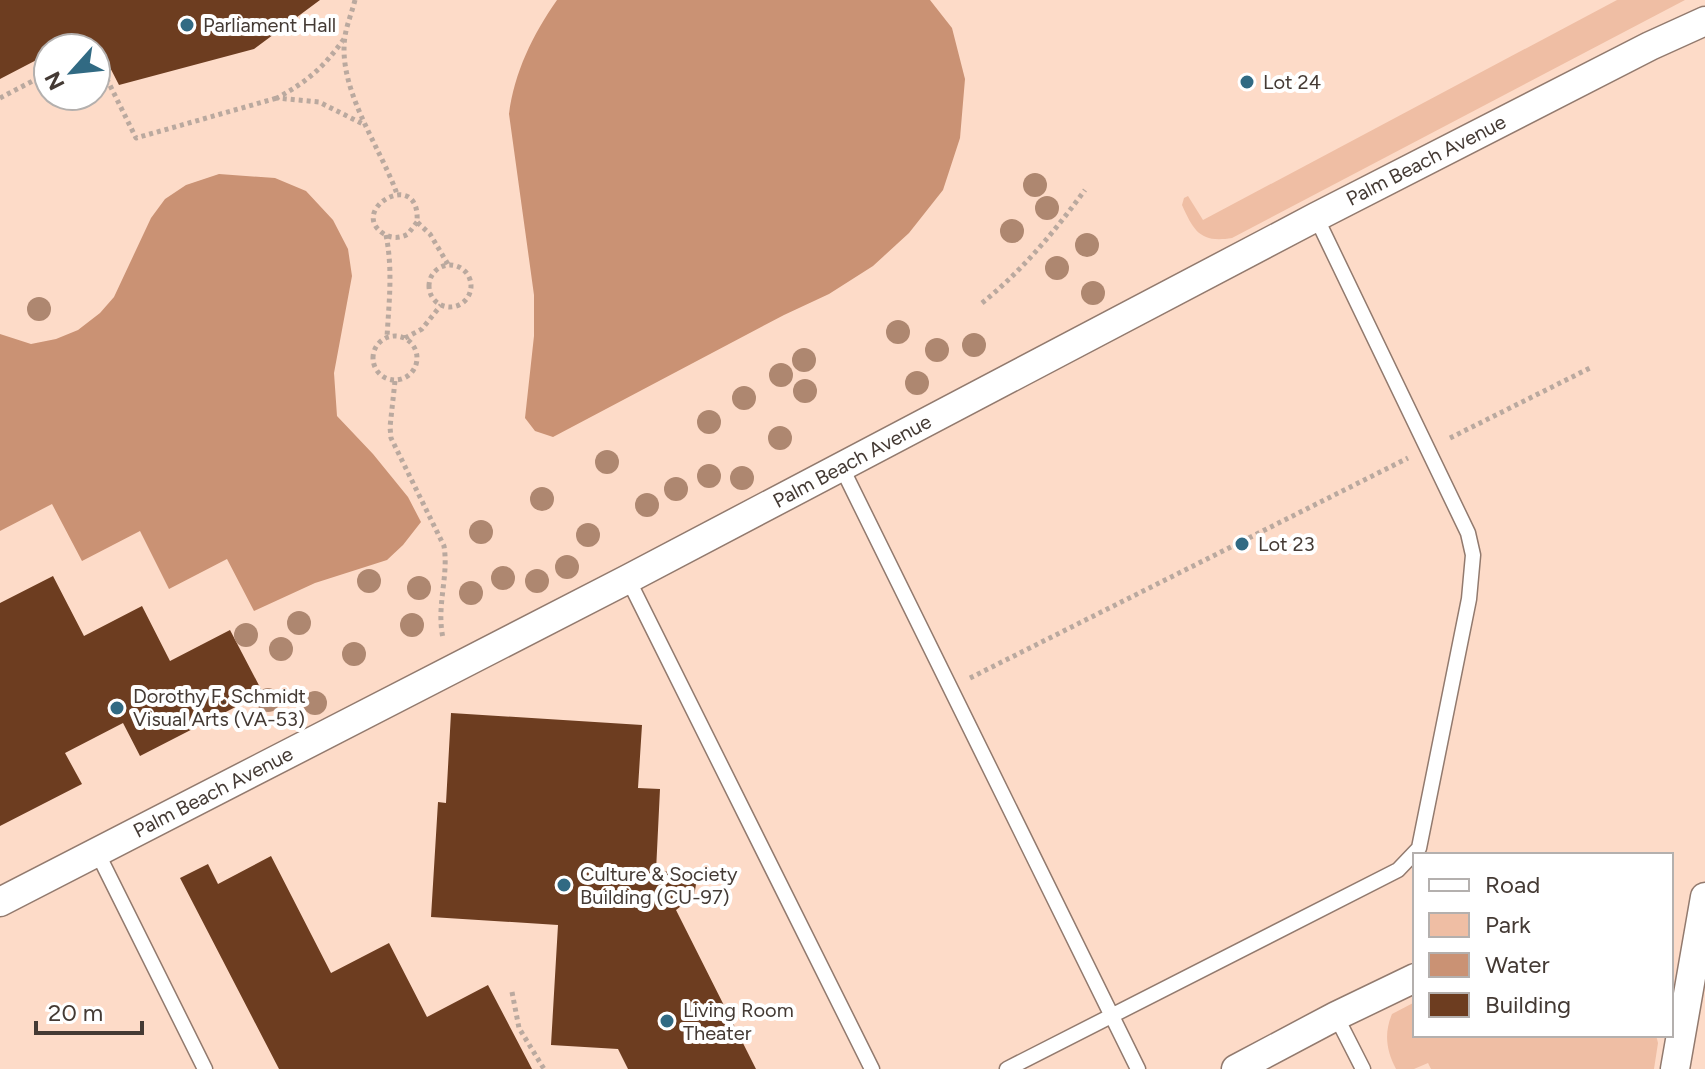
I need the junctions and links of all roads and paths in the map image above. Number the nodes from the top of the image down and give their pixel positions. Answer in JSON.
{"nodes":[{"id":1,"x":355,"y":0,"type":"edge"},
{"id":2,"x":1705,"y":21,"type":"edge"},
{"id":3,"x":345,"y":38,"type":"junction"},
{"id":4,"x":32,"y":81,"type":"edge"},
{"id":5,"x":112,"y":89,"type":"edge"},
{"id":6,"x":0,"y":98,"type":"edge"},
{"id":7,"x":277,"y":98,"type":"junction"},
{"id":8,"x":364,"y":124,"type":"junction"},
{"id":9,"x":1085,"y":190,"type":"dead end"},
{"id":10,"x":397,"y":194,"type":"junction"},
{"id":11,"x":1316,"y":217,"type":"junction"},
{"id":12,"x":417,"y":222,"type":"junction"},
{"id":13,"x":386,"y":235,"type":"junction"},
{"id":14,"x":449,"y":266,"type":"junction"},
{"id":15,"x":982,"y":303,"type":"dead end"},
{"id":16,"x":441,"y":305,"type":"junction"},
{"id":17,"x":387,"y":337,"type":"junction"},
{"id":18,"x":405,"y":338,"type":"junction"},
{"id":19,"x":1592,"y":367,"type":"dead end"},
{"id":20,"x":395,"y":381,"type":"junction"},
{"id":21,"x":1428,"y":449,"type":"junction"},
{"id":22,"x":841,"y":466,"type":"junction"},
{"id":23,"x":628,"y":579,"type":"junction"},
{"id":24,"x":445,"y":647,"type":"dead end"},
{"id":25,"x":950,"y":689,"type":"junction"},
{"id":26,"x":97,"y":852,"type":"junction"},
{"id":27,"x":1415,"y":853,"type":"edge"},
{"id":28,"x":1413,"y":856,"type":"edge"},
{"id":29,"x":1705,"y":897,"type":"edge"},
{"id":30,"x":0,"y":902,"type":"edge"},
{"id":31,"x":1413,"y":979,"type":"edge"},
{"id":32,"x":1688,"y":987,"type":"edge"},
{"id":33,"x":512,"y":992,"type":"dead end"},
{"id":34,"x":1111,"y":1016,"type":"junction"},
{"id":35,"x":1336,"y":1016,"type":"junction"},
{"id":36,"x":205,"y":1069,"type":"edge"},
{"id":37,"x":544,"y":1069,"type":"edge"},
{"id":38,"x":872,"y":1069,"type":"edge"},
{"id":39,"x":1007,"y":1069,"type":"edge"},
{"id":40,"x":1138,"y":1069,"type":"edge"},
{"id":41,"x":1236,"y":1069,"type":"edge"},
{"id":42,"x":1363,"y":1069,"type":"edge"},
{"id":43,"x":1675,"y":1069,"type":"edge"}],
"edges":[{"from":1,"to":3,"type":"path"},
{"from":2,"to":11,"type":"street","name":"Palm Beach Avenue"},
{"from":3,"to":7,"type":"path"},
{"from":3,"to":8,"type":"path"},
{"from":4,"to":6,"type":"path"},
{"from":5,"to":7,"type":"path"},
{"from":7,"to":8,"type":"path"},
{"from":8,"to":10,"type":"path"},
{"from":9,"to":15,"type":"path"},
{"from":10,"to":12,"type":"path"},
{"from":10,"to":13,"type":"path"},
{"from":11,"to":21,"type":"lane"},
{"from":11,"to":22,"type":"street","name":"Palm Beach Avenue"},
{"from":12,"to":13,"type":"path"},
{"from":12,"to":14,"type":"path"},
{"from":13,"to":17,"type":"path"},
{"from":14,"to":16,"type":"path"},
{"from":14,"to":16,"type":"path"},
{"from":16,"to":18,"type":"path"},
{"from":17,"to":18,"type":"path"},
{"from":17,"to":20,"type":"path"},
{"from":18,"to":20,"type":"path"},
{"from":19,"to":21,"type":"path"},
{"from":20,"to":24,"type":"path"},
{"from":21,"to":25,"type":"path"},
{"from":21,"to":27,"type":"lane"},
{"from":22,"to":23,"type":"street","name":"Palm Beach Avenue"},
{"from":22,"to":25,"type":"lane"},
{"from":23,"to":26,"type":"street","name":"Palm Beach Avenue"},
{"from":23,"to":38,"type":"lane"},
{"from":25,"to":34,"type":"lane"},
{"from":26,"to":30,"type":"street","name":"Palm Beach Avenue"},
{"from":26,"to":36,"type":"lane"},
{"from":28,"to":34,"type":"lane"},
{"from":29,"to":32,"type":"street"},
{"from":31,"to":35,"type":"street"},
{"from":32,"to":43,"type":"street"},
{"from":33,"to":37,"type":"path"},
{"from":34,"to":39,"type":"lane"},
{"from":34,"to":40,"type":"lane"},
{"from":35,"to":41,"type":"street"},
{"from":35,"to":42,"type":"lane"}]}
